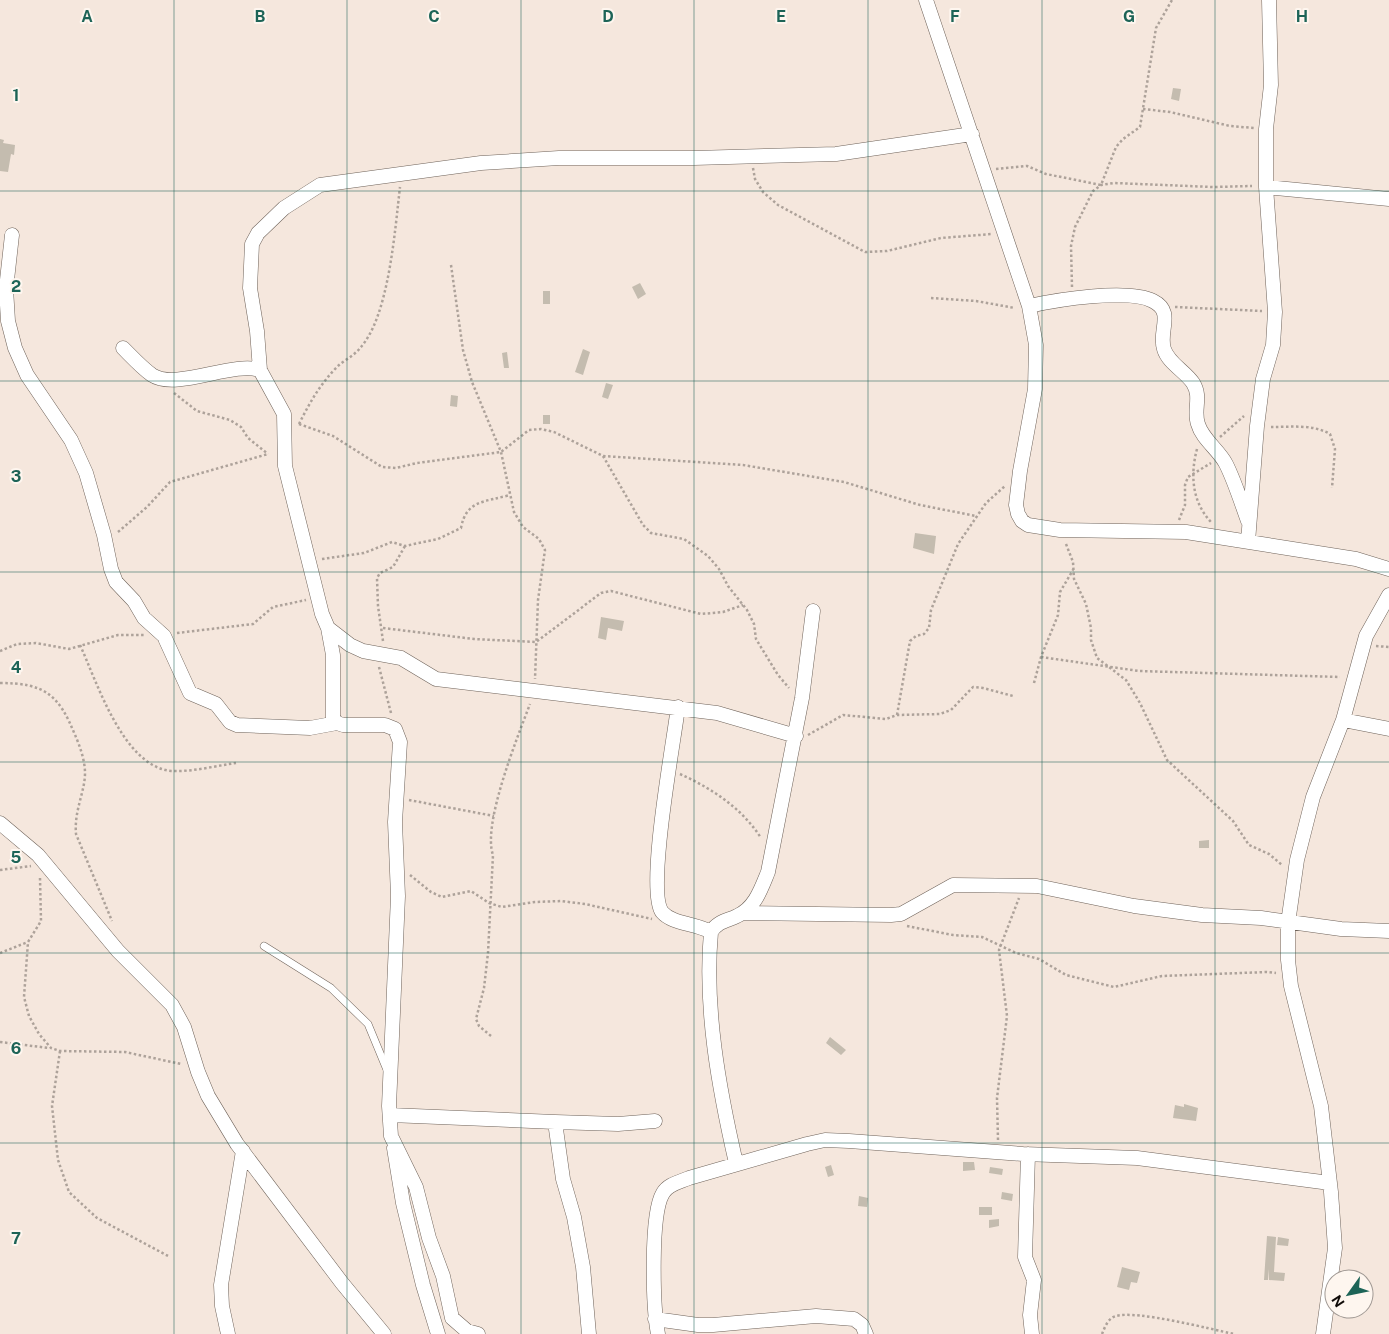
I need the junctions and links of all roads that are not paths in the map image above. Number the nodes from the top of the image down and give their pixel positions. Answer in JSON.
{"nodes":[{"id":1,"x":926,"y":0,"type":"edge"},
{"id":2,"x":1269,"y":0,"type":"edge"},
{"id":3,"x":972,"y":134,"type":"junction"},
{"id":4,"x":1266,"y":187,"type":"junction"},
{"id":5,"x":1389,"y":199,"type":"edge"},
{"id":6,"x":12,"y":235,"type":"dead end"},
{"id":7,"x":1029,"y":306,"type":"junction"},
{"id":8,"x":123,"y":348,"type":"dead end"},
{"id":9,"x":260,"y":370,"type":"junction"},
{"id":10,"x":1249,"y":526,"type":"junction"},
{"id":11,"x":1248,"y":542,"type":"junction"},
{"id":12,"x":1389,"y":569,"type":"edge"},
{"id":13,"x":1389,"y":595,"type":"edge"},
{"id":14,"x":813,"y":610,"type":"dead end"},
{"id":15,"x":328,"y":628,"type":"junction"},
{"id":16,"x":678,"y":707,"type":"junction"},
{"id":17,"x":1343,"y":720,"type":"junction"},
{"id":18,"x":337,"y":723,"type":"junction"},
{"id":19,"x":1389,"y":729,"type":"edge"},
{"id":20,"x":795,"y":738,"type":"junction"},
{"id":21,"x":0,"y":823,"type":"edge"},
{"id":22,"x":743,"y":913,"type":"junction"},
{"id":23,"x":1288,"y":923,"type":"junction"},
{"id":24,"x":711,"y":932,"type":"junction"},
{"id":25,"x":1389,"y":932,"type":"edge"},
{"id":26,"x":264,"y":946,"type":"dead end"},
{"id":27,"x":390,"y":1077,"type":"junction"},
{"id":28,"x":390,"y":1115,"type":"junction"},
{"id":29,"x":655,"y":1121,"type":"dead end"},
{"id":30,"x":555,"y":1122,"type":"junction"},
{"id":31,"x":394,"y":1144,"type":"junction"},
{"id":32,"x":243,"y":1151,"type":"junction"},
{"id":33,"x":1028,"y":1154,"type":"junction"},
{"id":34,"x":736,"y":1163,"type":"junction"},
{"id":35,"x":1330,"y":1183,"type":"junction"},
{"id":36,"x":655,"y":1319,"type":"junction"},
{"id":37,"x":469,"y":1333,"type":"edge"},
{"id":38,"x":228,"y":1334,"type":"edge"},
{"id":39,"x":384,"y":1334,"type":"edge"},
{"id":40,"x":438,"y":1334,"type":"edge"},
{"id":41,"x":589,"y":1334,"type":"edge"},
{"id":42,"x":658,"y":1334,"type":"edge"},
{"id":43,"x":866,"y":1334,"type":"edge"},
{"id":44,"x":1032,"y":1334,"type":"edge"},
{"id":45,"x":1323,"y":1334,"type":"edge"}],
"edges":[{"from":1,"to":3,"type":"street"},
{"from":2,"to":4,"type":"street"},
{"from":3,"to":7,"type":"street"},
{"from":3,"to":9,"type":"street"},
{"from":4,"to":5,"type":"street"},
{"from":4,"to":10,"type":"street"},
{"from":6,"to":18,"type":"street"},
{"from":7,"to":10,"type":"street"},
{"from":7,"to":11,"type":"street"},
{"from":8,"to":9,"type":"street"},
{"from":9,"to":15,"type":"street"},
{"from":10,"to":11,"type":"street"},
{"from":11,"to":12,"type":"street"},
{"from":13,"to":17,"type":"street"},
{"from":14,"to":20,"type":"street"},
{"from":15,"to":16,"type":"street"},
{"from":15,"to":18,"type":"street"},
{"from":16,"to":20,"type":"street"},
{"from":16,"to":24,"type":"street"},
{"from":17,"to":19,"type":"street"},
{"from":17,"to":23,"type":"street"},
{"from":18,"to":27,"type":"street"},
{"from":20,"to":22,"type":"street"},
{"from":21,"to":32,"type":"street"},
{"from":22,"to":23,"type":"street"},
{"from":22,"to":24,"type":"street"},
{"from":23,"to":25,"type":"street"},
{"from":23,"to":35,"type":"street"},
{"from":24,"to":34,"type":"street"},
{"from":26,"to":27,"type":"lane"},
{"from":27,"to":28,"type":"street"},
{"from":28,"to":30,"type":"street"},
{"from":28,"to":31,"type":"street"},
{"from":29,"to":30,"type":"street"},
{"from":30,"to":41,"type":"street"},
{"from":31,"to":37,"type":"street"},
{"from":31,"to":40,"type":"street"},
{"from":32,"to":38,"type":"street"},
{"from":32,"to":39,"type":"street"},
{"from":33,"to":34,"type":"street"},
{"from":33,"to":35,"type":"street"},
{"from":33,"to":44,"type":"street"},
{"from":34,"to":36,"type":"street"},
{"from":35,"to":45,"type":"street"},
{"from":36,"to":42,"type":"street"},
{"from":36,"to":43,"type":"street"}]}
